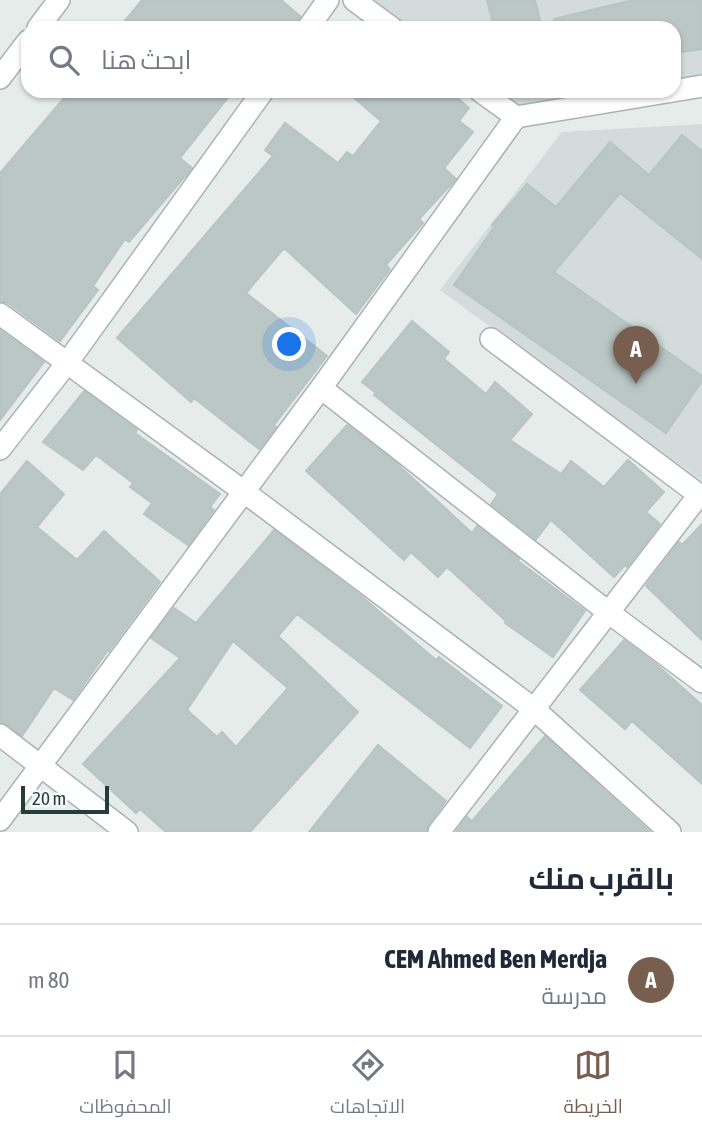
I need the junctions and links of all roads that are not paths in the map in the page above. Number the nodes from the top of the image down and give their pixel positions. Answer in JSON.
{"nodes":[{"id":1,"x":59,"y":0,"type":"edge"},
{"id":2,"x":328,"y":0,"type":"edge"},
{"id":3,"x":354,"y":0,"type":"edge"},
{"id":4,"x":43,"y":21,"type":"edge"},
{"id":5,"x":313,"y":21,"type":"edge"},
{"id":6,"x":383,"y":21,"type":"edge"},
{"id":7,"x":21,"y":50,"type":"edge"},
{"id":8,"x":0,"y":78,"type":"edge"},
{"id":9,"x":702,"y":86,"type":"edge"},
{"id":10,"x":681,"y":90,"type":"edge"},
{"id":11,"x":258,"y":98,"type":"edge"},
{"id":12,"x":490,"y":98,"type":"edge"},
{"id":13,"x":630,"y":98,"type":"edge"},
{"id":14,"x":516,"y":117,"type":"junction"},
{"id":15,"x":0,"y":314,"type":"edge"},
{"id":16,"x":491,"y":339,"type":"dead end"},
{"id":17,"x":67,"y":363,"type":"junction"},
{"id":18,"x":321,"y":388,"type":"junction"},
{"id":19,"x":0,"y":449,"type":"edge"},
{"id":20,"x":243,"y":491,"type":"junction"},
{"id":21,"x":701,"y":496,"type":"edge"},
{"id":22,"x":608,"y":612,"type":"junction"},
{"id":23,"x":702,"y":682,"type":"edge"},
{"id":24,"x":534,"y":709,"type":"junction"},
{"id":25,"x":0,"y":736,"type":"edge"},
{"id":26,"x":41,"y":766,"type":"junction"},
{"id":27,"x":0,"y":820,"type":"edge"},
{"id":28,"x":127,"y":832,"type":"edge"},
{"id":29,"x":439,"y":832,"type":"edge"},
{"id":30,"x":670,"y":832,"type":"edge"}],
"edges":[{"from":1,"to":4,"type":"street"},
{"from":2,"to":5,"type":"street"},
{"from":3,"to":6,"type":"street"},
{"from":7,"to":8,"type":"street"},
{"from":9,"to":10,"type":"street"},
{"from":11,"to":17,"type":"street"},
{"from":12,"to":14,"type":"street"},
{"from":13,"to":14,"type":"street"},
{"from":14,"to":18,"type":"street"},
{"from":15,"to":17,"type":"street"},
{"from":16,"to":21,"type":"street"},
{"from":17,"to":19,"type":"street"},
{"from":17,"to":20,"type":"street"},
{"from":18,"to":20,"type":"street"},
{"from":18,"to":22,"type":"street"},
{"from":20,"to":24,"type":"street"},
{"from":20,"to":26,"type":"street"},
{"from":21,"to":22,"type":"street"},
{"from":22,"to":23,"type":"street"},
{"from":22,"to":24,"type":"street"},
{"from":24,"to":29,"type":"street"},
{"from":24,"to":30,"type":"street"},
{"from":25,"to":26,"type":"street"},
{"from":26,"to":27,"type":"street"},
{"from":26,"to":28,"type":"street"}]}
